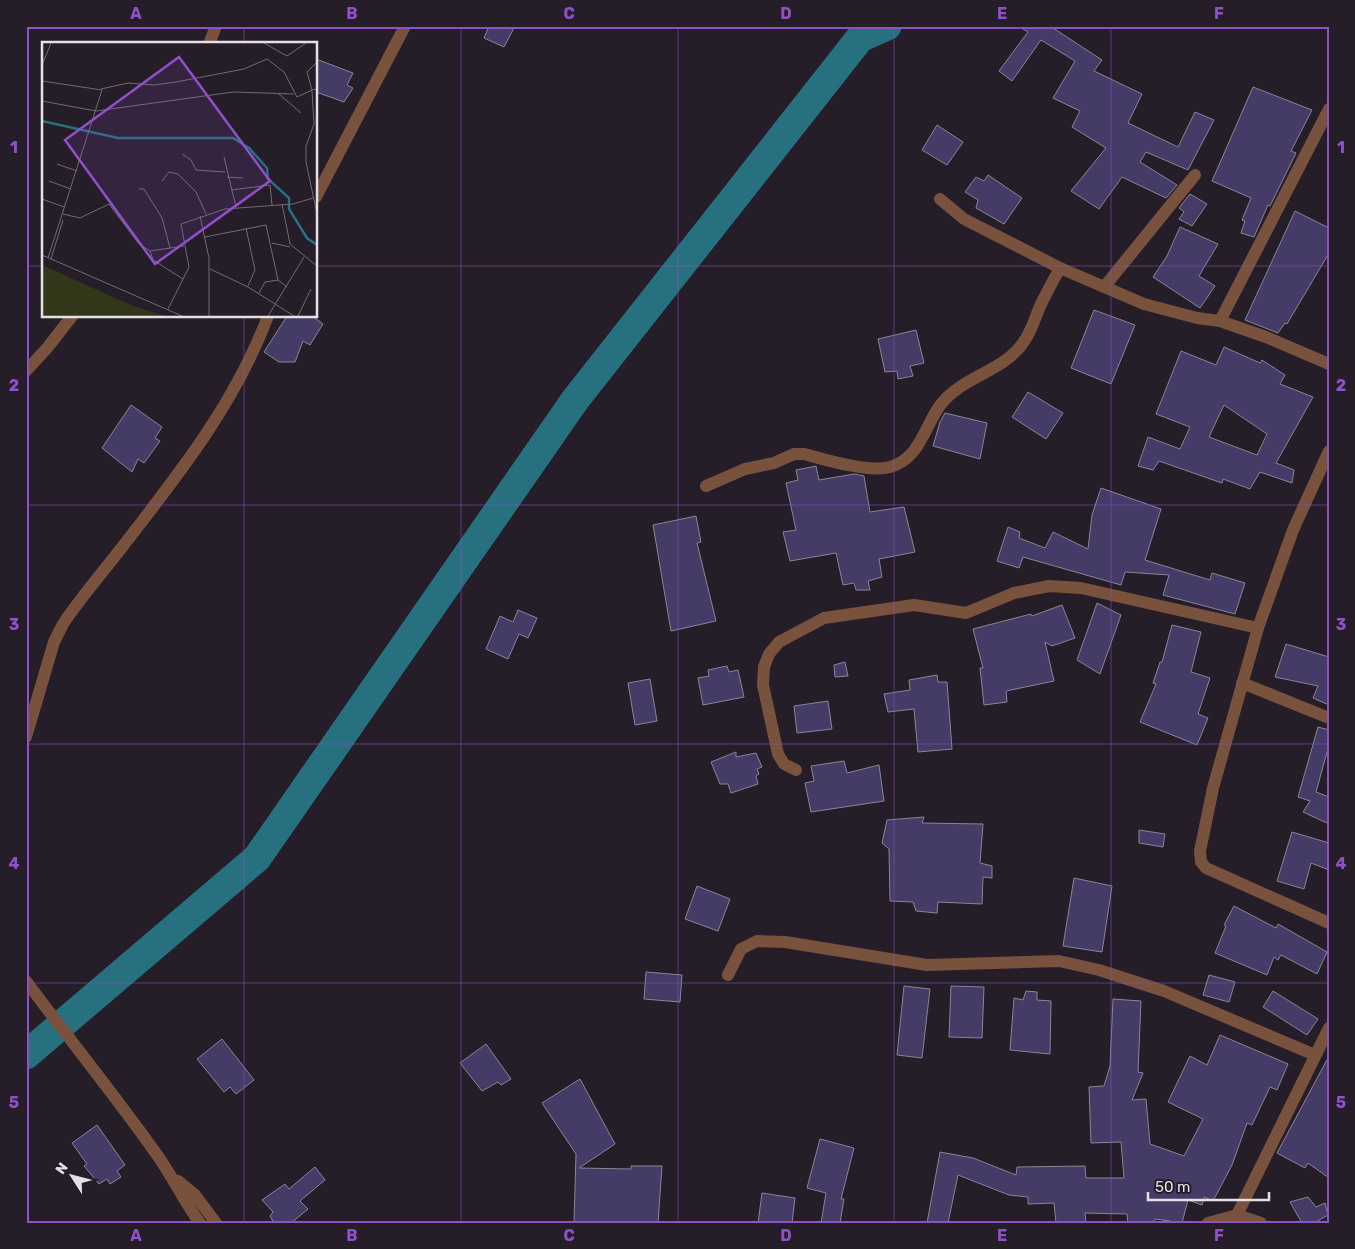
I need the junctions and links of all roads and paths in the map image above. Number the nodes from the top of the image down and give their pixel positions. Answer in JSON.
{"nodes":[{"id":1,"x":216,"y":26,"type":"edge"},
{"id":2,"x":405,"y":26,"type":"edge"},
{"id":3,"x":210,"y":42,"type":"edge"},
{"id":4,"x":1329,"y":109,"type":"edge"},
{"id":5,"x":1195,"y":175,"type":"dead end"},
{"id":6,"x":318,"y":192,"type":"edge"},
{"id":7,"x":940,"y":198,"type":"dead end"},
{"id":8,"x":1060,"y":268,"type":"junction"},
{"id":9,"x":1105,"y":286,"type":"junction"},
{"id":10,"x":70,"y":318,"type":"edge"},
{"id":11,"x":267,"y":318,"type":"edge"},
{"id":12,"x":1220,"y":321,"type":"junction"},
{"id":13,"x":1329,"y":364,"type":"edge"},
{"id":14,"x":26,"y":371,"type":"edge"},
{"id":15,"x":1329,"y":451,"type":"edge"},
{"id":16,"x":706,"y":486,"type":"dead end"},
{"id":17,"x":1258,"y":628,"type":"junction"},
{"id":18,"x":1242,"y":683,"type":"junction"},
{"id":19,"x":1329,"y":718,"type":"edge"},
{"id":20,"x":26,"y":737,"type":"edge"},
{"id":21,"x":796,"y":770,"type":"dead end"},
{"id":22,"x":1329,"y":923,"type":"edge"},
{"id":23,"x":728,"y":975,"type":"dead end"},
{"id":24,"x":26,"y":981,"type":"edge"},
{"id":25,"x":1329,"y":1028,"type":"edge"},
{"id":26,"x":1315,"y":1056,"type":"junction"},
{"id":27,"x":174,"y":1178,"type":"junction"},
{"id":28,"x":1237,"y":1215,"type":"junction"},
{"id":29,"x":200,"y":1223,"type":"edge"},
{"id":30,"x":216,"y":1223,"type":"edge"},
{"id":31,"x":1208,"y":1223,"type":"edge"},
{"id":32,"x":1261,"y":1223,"type":"edge"}],
"edges":[{"from":1,"to":3,"type":"street"},
{"from":2,"to":6,"type":"street"},
{"from":4,"to":12,"type":"street"},
{"from":5,"to":9,"type":"street"},
{"from":7,"to":8,"type":"street"},
{"from":8,"to":9,"type":"street"},
{"from":8,"to":16,"type":"street"},
{"from":9,"to":12,"type":"street"},
{"from":10,"to":14,"type":"street"},
{"from":11,"to":20,"type":"street"},
{"from":12,"to":13,"type":"street"},
{"from":15,"to":17,"type":"street"},
{"from":17,"to":18,"type":"street"},
{"from":17,"to":21,"type":"street"},
{"from":18,"to":19,"type":"street"},
{"from":18,"to":22,"type":"street"},
{"from":23,"to":26,"type":"street"},
{"from":24,"to":27,"type":"street"},
{"from":25,"to":26,"type":"street"},
{"from":26,"to":28,"type":"street"},
{"from":27,"to":29,"type":"street"},
{"from":27,"to":30,"type":"street"},
{"from":28,"to":31,"type":"street"},
{"from":28,"to":32,"type":"street"}]}
